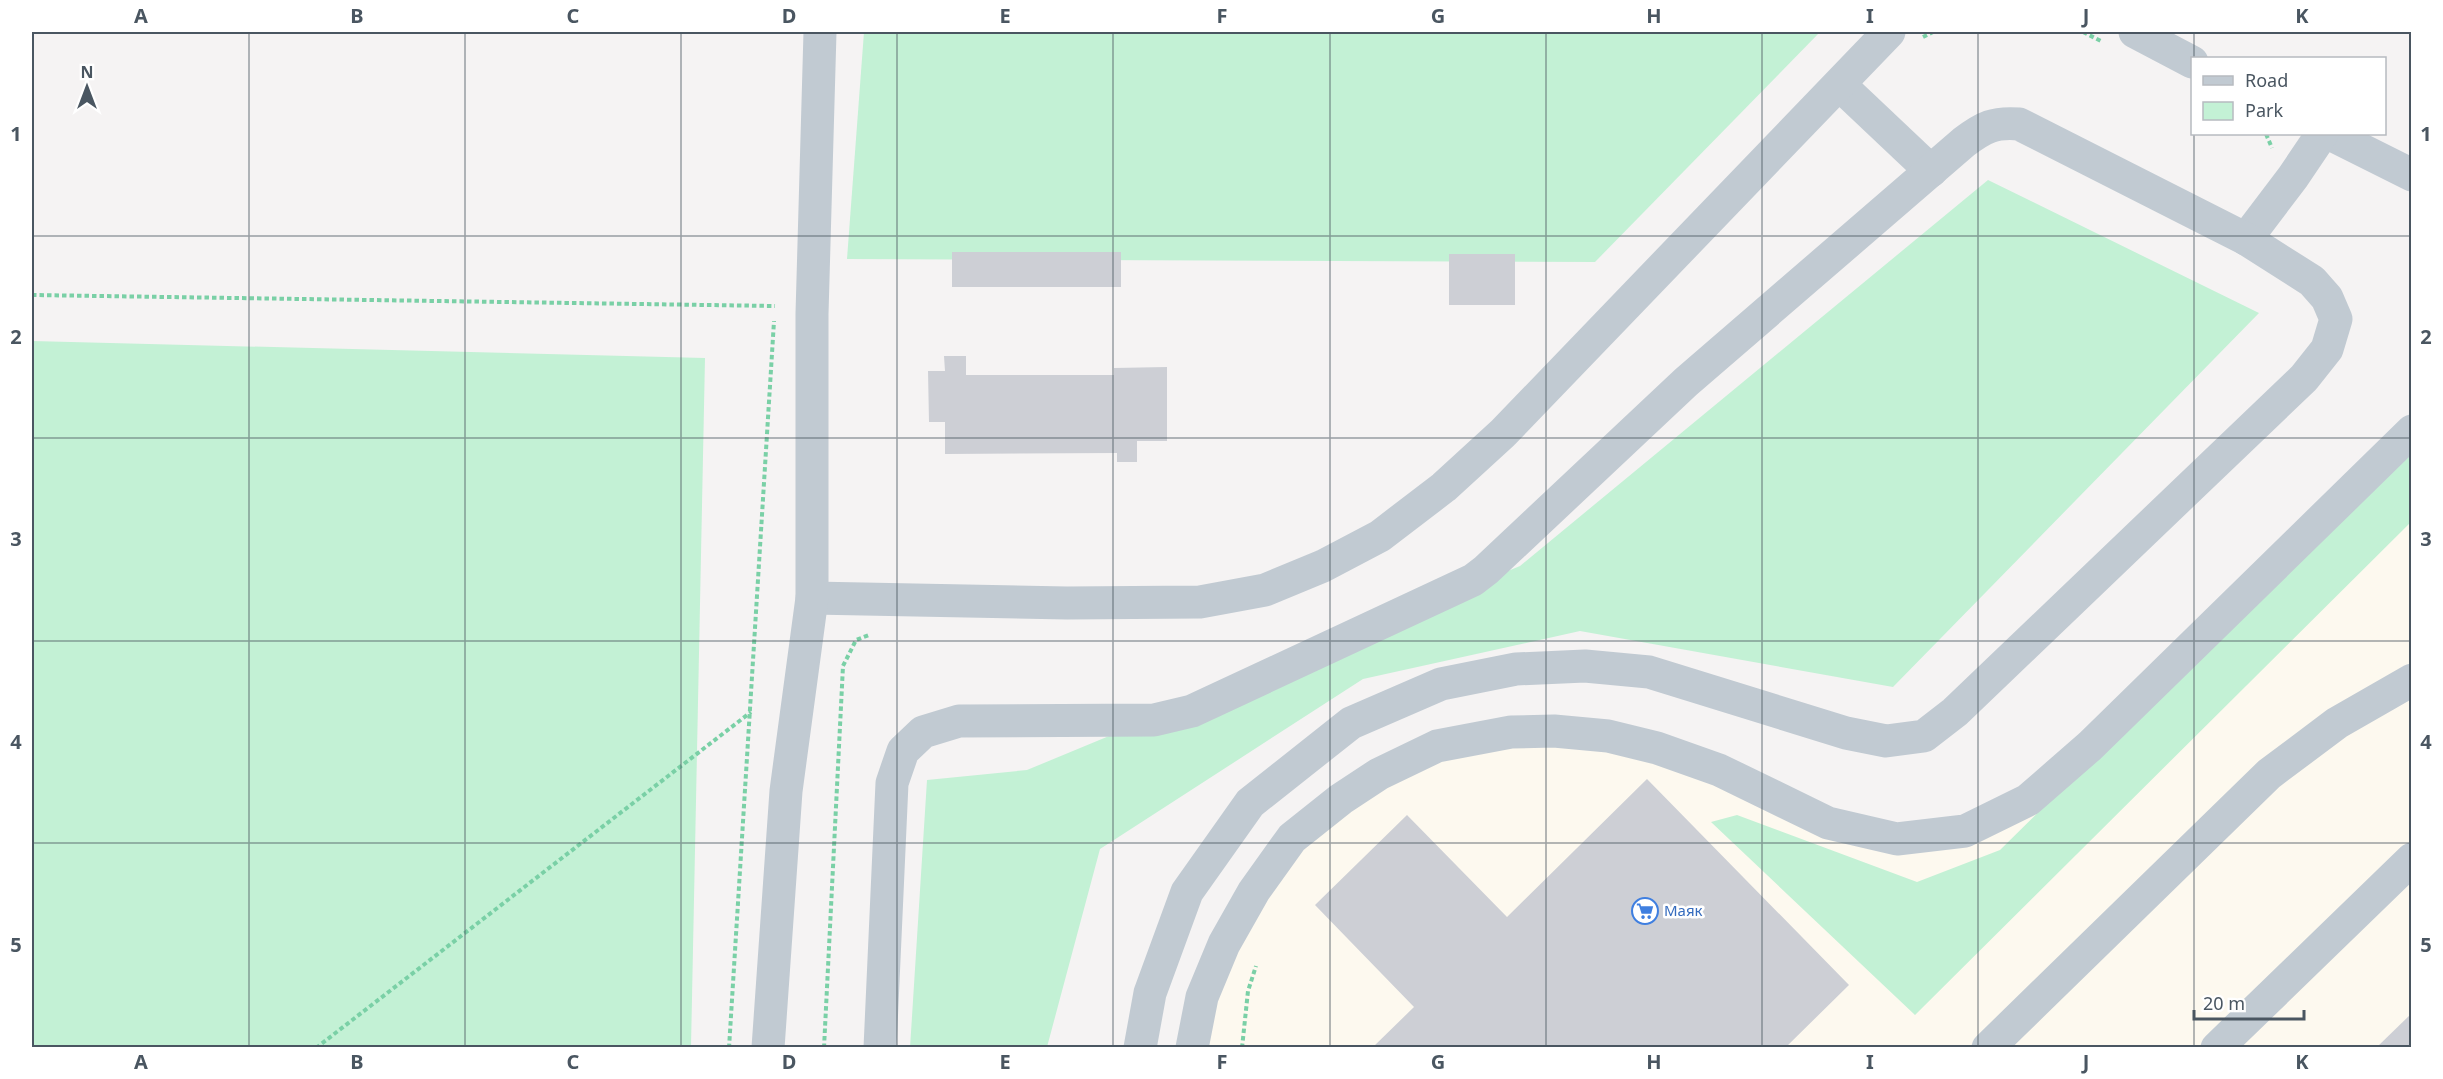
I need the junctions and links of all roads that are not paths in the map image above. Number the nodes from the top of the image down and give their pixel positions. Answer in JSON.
{"nodes":[{"id":1,"x":820,"y":32,"type":"edge"},
{"id":2,"x":1889,"y":32,"type":"edge"},
{"id":3,"x":2135,"y":32,"type":"edge"},
{"id":4,"x":2191,"y":61,"type":"edge"},
{"id":5,"x":1840,"y":85,"type":"junction"},
{"id":6,"x":2321,"y":135,"type":"edge"},
{"id":7,"x":2332,"y":135,"type":"edge"},
{"id":8,"x":1931,"y":171,"type":"junction"},
{"id":9,"x":2412,"y":175,"type":"edge"},
{"id":10,"x":2246,"y":239,"type":"junction"},
{"id":11,"x":2412,"y":431,"type":"edge"},
{"id":12,"x":812,"y":598,"type":"junction"},
{"id":13,"x":2412,"y":680,"type":"edge"},
{"id":14,"x":2412,"y":859,"type":"edge"},
{"id":15,"x":768,"y":1047,"type":"edge"},
{"id":16,"x":880,"y":1047,"type":"edge"},
{"id":17,"x":1140,"y":1047,"type":"edge"},
{"id":18,"x":1192,"y":1047,"type":"edge"},
{"id":19,"x":1988,"y":1047,"type":"edge"},
{"id":20,"x":2217,"y":1047,"type":"edge"}],
"edges":[{"from":1,"to":12,"type":"street"},
{"from":2,"to":5,"type":"street"},
{"from":3,"to":4,"type":"street"},
{"from":5,"to":8,"type":"street"},
{"from":5,"to":12,"type":"street"},
{"from":6,"to":10,"type":"street"},
{"from":7,"to":9,"type":"street"},
{"from":8,"to":10,"type":"street"},
{"from":8,"to":16,"type":"street"},
{"from":10,"to":17,"type":"street"},
{"from":11,"to":18,"type":"street"},
{"from":12,"to":15,"type":"street"},
{"from":13,"to":19,"type":"street"},
{"from":14,"to":20,"type":"street"}]}
